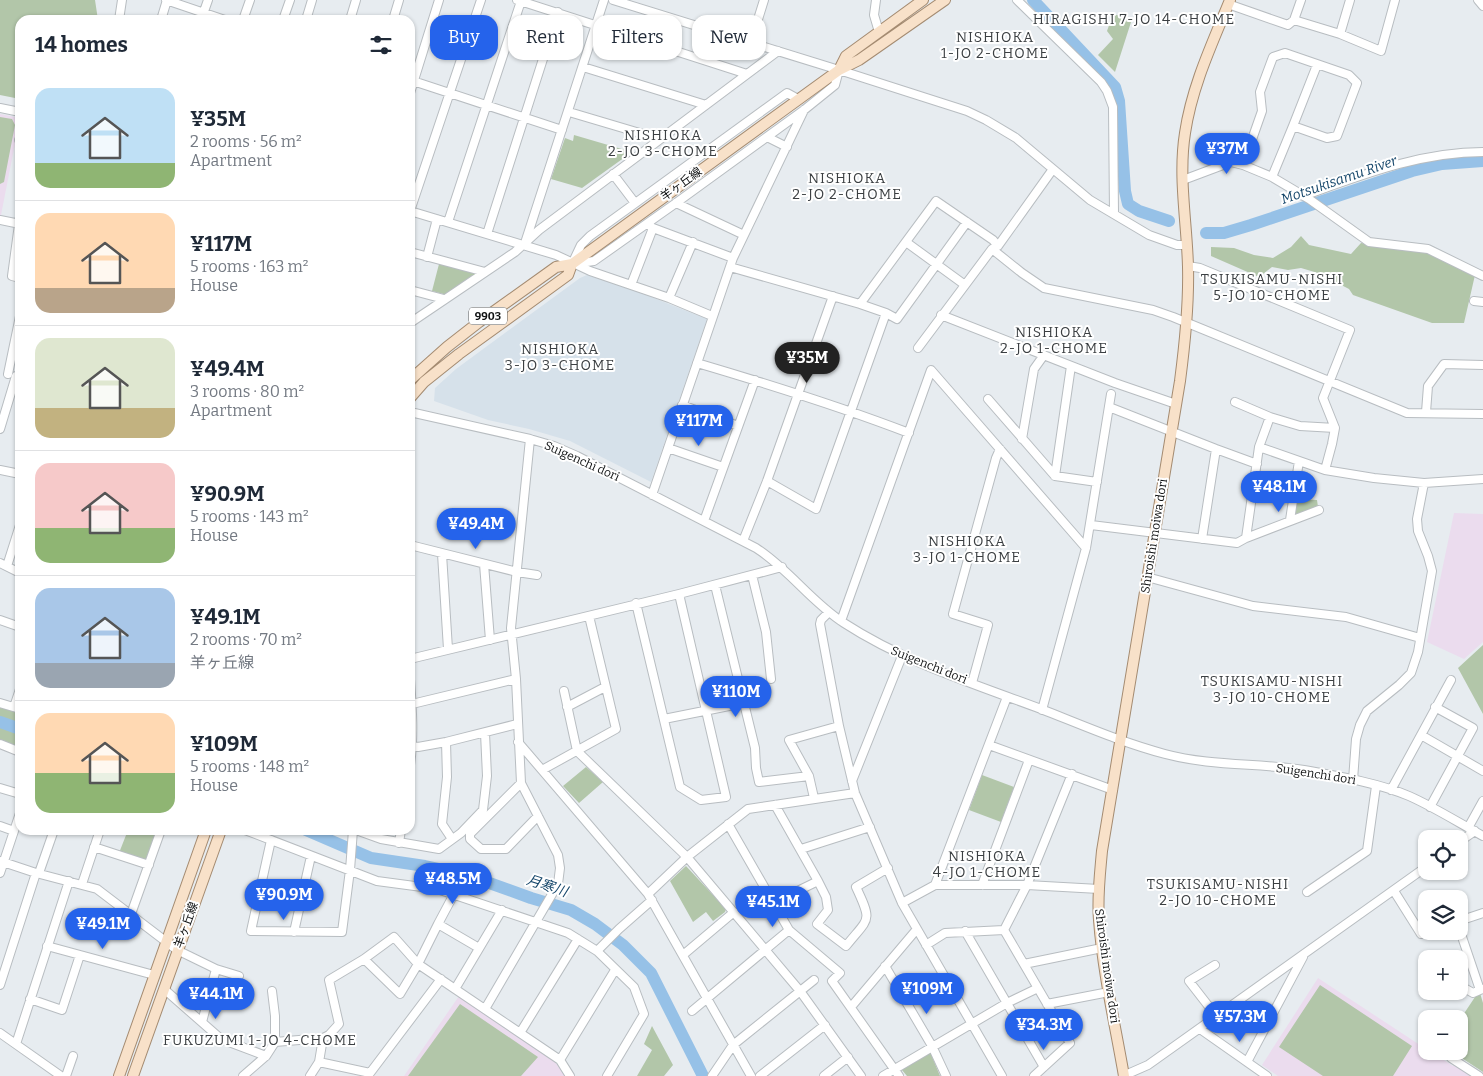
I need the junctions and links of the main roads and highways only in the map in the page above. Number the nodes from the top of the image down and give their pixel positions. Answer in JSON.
{"nodes":[{"id":1,"x":923,"y":0,"type":"edge"},
{"id":2,"x":945,"y":0,"type":"edge"},
{"id":3,"x":1229,"y":2,"type":"edge"},
{"id":4,"x":839,"y":70,"type":"junction"},
{"id":5,"x":572,"y":264,"type":"junction"},
{"id":6,"x":415,"y":376,"type":"edge"},
{"id":7,"x":415,"y":392,"type":"edge"},
{"id":8,"x":204,"y":835,"type":"edge"},
{"id":9,"x":219,"y":835,"type":"edge"},
{"id":10,"x":119,"y":1076,"type":"edge"},
{"id":11,"x":133,"y":1076,"type":"edge"},
{"id":12,"x":1124,"y":1076,"type":"edge"}],
"edges":[{"from":1,"to":4,"type":"main road","name":"羊ヶ丘線","number":"9903"},
{"from":2,"to":4,"type":"main road","name":"羊ヶ丘線","number":"9903"},
{"from":3,"to":12,"type":"main road","name":"Shiroishi moiwa dori"},
{"from":4,"to":5,"type":"main road","name":"羊ヶ丘線","number":"9903"},
{"from":5,"to":6,"type":"main road","name":"羊ヶ丘線","number":"9903"},
{"from":5,"to":7,"type":"main road","name":"羊ヶ丘線","number":"9903"},
{"from":8,"to":10,"type":"main road","name":"羊ヶ丘線"},
{"from":9,"to":11,"type":"main road","name":"羊ヶ丘線"}]}
